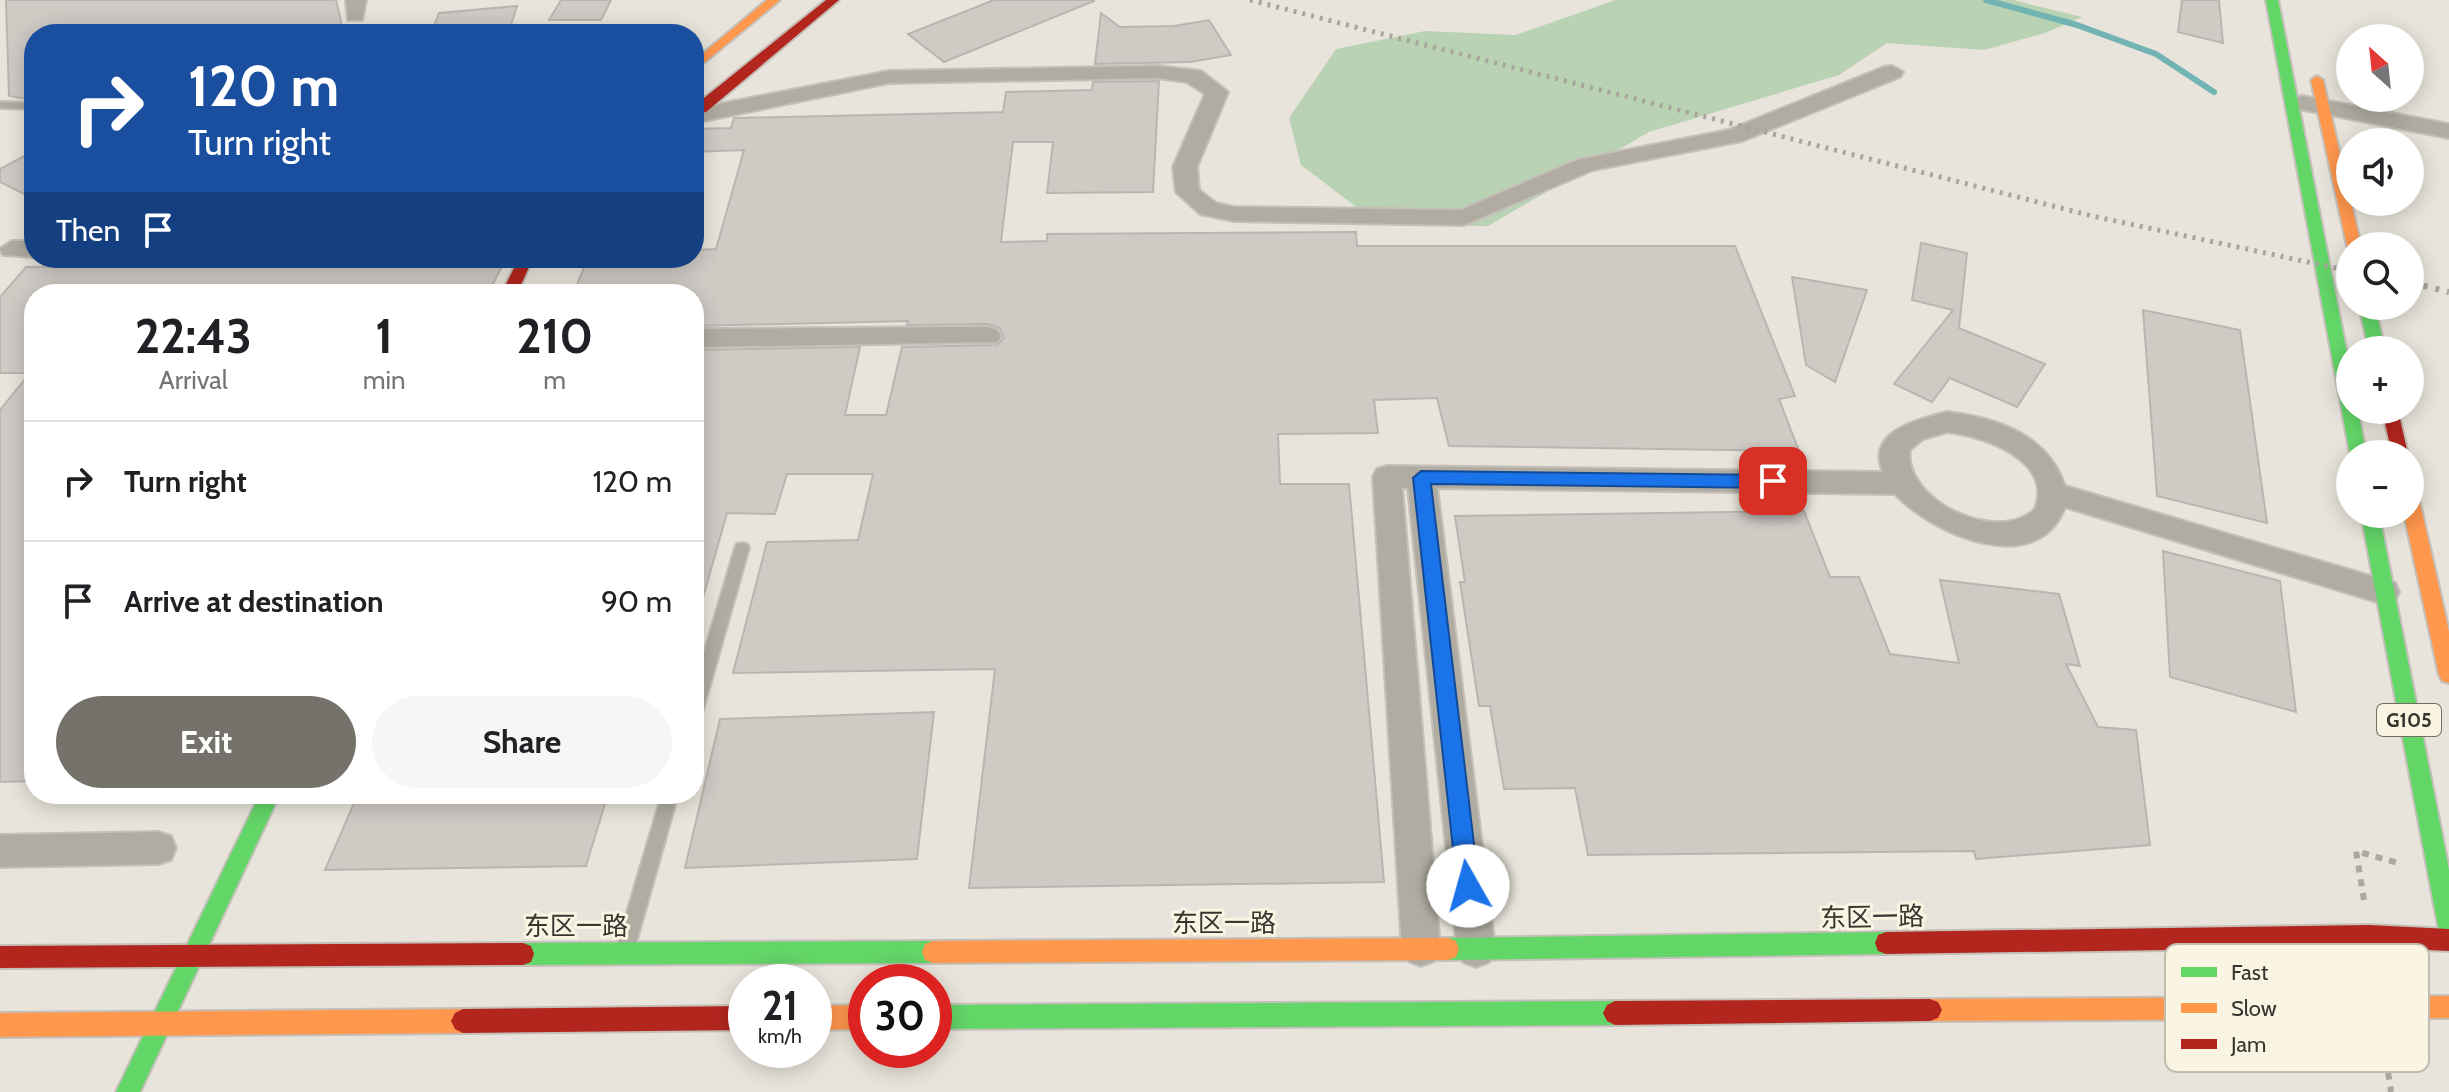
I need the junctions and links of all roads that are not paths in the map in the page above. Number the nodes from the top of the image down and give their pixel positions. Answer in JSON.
{"nodes":[{"id":1,"x":746,"y":0,"type":"edge"},
{"id":2,"x":833,"y":0,"type":"edge"},
{"id":3,"x":2272,"y":0,"type":"edge"},
{"id":4,"x":782,"y":4,"type":"edge"},
{"id":5,"x":712,"y":27,"type":"dead end"},
{"id":6,"x":704,"y":60,"type":"edge"},
{"id":7,"x":2313,"y":61,"type":"dead end"},
{"id":8,"x":1892,"y":72,"type":"dead end"},
{"id":9,"x":704,"y":81,"type":"edge"},
{"id":10,"x":2292,"y":101,"type":"junction"},
{"id":11,"x":0,"y":105,"type":"edge"},
{"id":12,"x":24,"y":106,"type":"edge"},
{"id":13,"x":704,"y":107,"type":"edge"},
{"id":14,"x":2323,"y":107,"type":"junction"},
{"id":15,"x":704,"y":114,"type":"edge"},
{"id":16,"x":2449,"y":131,"type":"edge"},
{"id":17,"x":2351,"y":232,"type":"edge"},
{"id":18,"x":988,"y":336,"type":"dead end"},
{"id":19,"x":704,"y":338,"type":"edge"},
{"id":20,"x":2355,"y":440,"type":"edge"},
{"id":21,"x":1421,"y":478,"type":"junction"},
{"id":22,"x":1900,"y":483,"type":"junction"},
{"id":23,"x":2053,"y":493,"type":"junction"},
{"id":24,"x":2373,"y":528,"type":"edge"},
{"id":25,"x":2416,"y":528,"type":"edge"},
{"id":26,"x":742,"y":548,"type":"dead end"},
{"id":27,"x":2384,"y":592,"type":"junction"},
{"id":28,"x":2449,"y":675,"type":"edge"},
{"id":29,"x":704,"y":679,"type":"edge"},
{"id":30,"x":265,"y":804,"type":"edge"},
{"id":31,"x":667,"y":804,"type":"edge"},
{"id":32,"x":158,"y":848,"type":"dead end"},
{"id":33,"x":0,"y":851,"type":"edge"},
{"id":34,"x":2449,"y":926,"type":"edge"},
{"id":35,"x":2449,"y":940,"type":"edge"},
{"id":36,"x":1421,"y":948,"type":"junction"},
{"id":37,"x":1320,"y":949,"type":"junction"},
{"id":38,"x":1476,"y":949,"type":"junction"},
{"id":39,"x":624,"y":952,"type":"junction"},
{"id":40,"x":193,"y":955,"type":"junction"},
{"id":41,"x":0,"y":957,"type":"edge"},
{"id":42,"x":1321,"y":975,"type":"dead end"},
{"id":43,"x":2165,"y":1007,"type":"edge"},
{"id":44,"x":2429,"y":1007,"type":"edge"},
{"id":45,"x":2449,"y":1007,"type":"edge"},
{"id":46,"x":952,"y":1017,"type":"edge"},
{"id":47,"x":728,"y":1018,"type":"edge"},
{"id":48,"x":161,"y":1022,"type":"junction"},
{"id":49,"x":0,"y":1025,"type":"edge"},
{"id":50,"x":128,"y":1092,"type":"edge"}],
"edges":[{"from":1,"to":5,"type":"main road"},
{"from":2,"to":13,"type":"main road"},
{"from":3,"to":10,"type":"main road"},
{"from":4,"to":6,"type":"main road"},
{"from":4,"to":9,"type":"main road"},
{"from":7,"to":14,"type":"main road"},
{"from":8,"to":15,"type":"street"},
{"from":10,"to":14,"type":"street"},
{"from":10,"to":20,"type":"main road"},
{"from":11,"to":12,"type":"lane"},
{"from":14,"to":16,"type":"street"},
{"from":14,"to":17,"type":"main road"},
{"from":18,"to":19,"type":"street"},
{"from":21,"to":22,"type":"street"},
{"from":21,"to":36,"type":"street"},
{"from":21,"to":38,"type":"street"},
{"from":22,"to":23,"type":"street"},
{"from":22,"to":23,"type":"street"},
{"from":23,"to":27,"type":"street"},
{"from":24,"to":27,"type":"main road","number":"G105"},
{"from":25,"to":28,"type":"main road","number":"G105"},
{"from":26,"to":29,"type":"lane"},
{"from":27,"to":34,"type":"main road","number":"G105"},
{"from":30,"to":40,"type":"main road"},
{"from":31,"to":39,"type":"lane"},
{"from":32,"to":33,"type":"street"},
{"from":35,"to":38,"type":"main road","name":"东区一路"},
{"from":36,"to":37,"type":"main road","name":"东区一路"},
{"from":36,"to":38,"type":"main road","name":"东区一路"},
{"from":37,"to":39,"type":"main road","name":"东区一路"},
{"from":37,"to":42,"type":"main road"},
{"from":39,"to":40,"type":"main road","name":"东区一路"},
{"from":40,"to":41,"type":"main road","name":"东区一路"},
{"from":40,"to":48,"type":"main road"},
{"from":43,"to":46,"type":"main road"},
{"from":44,"to":45,"type":"main road"},
{"from":47,"to":48,"type":"main road"},
{"from":48,"to":49,"type":"main road"},
{"from":48,"to":50,"type":"main road"}]}
